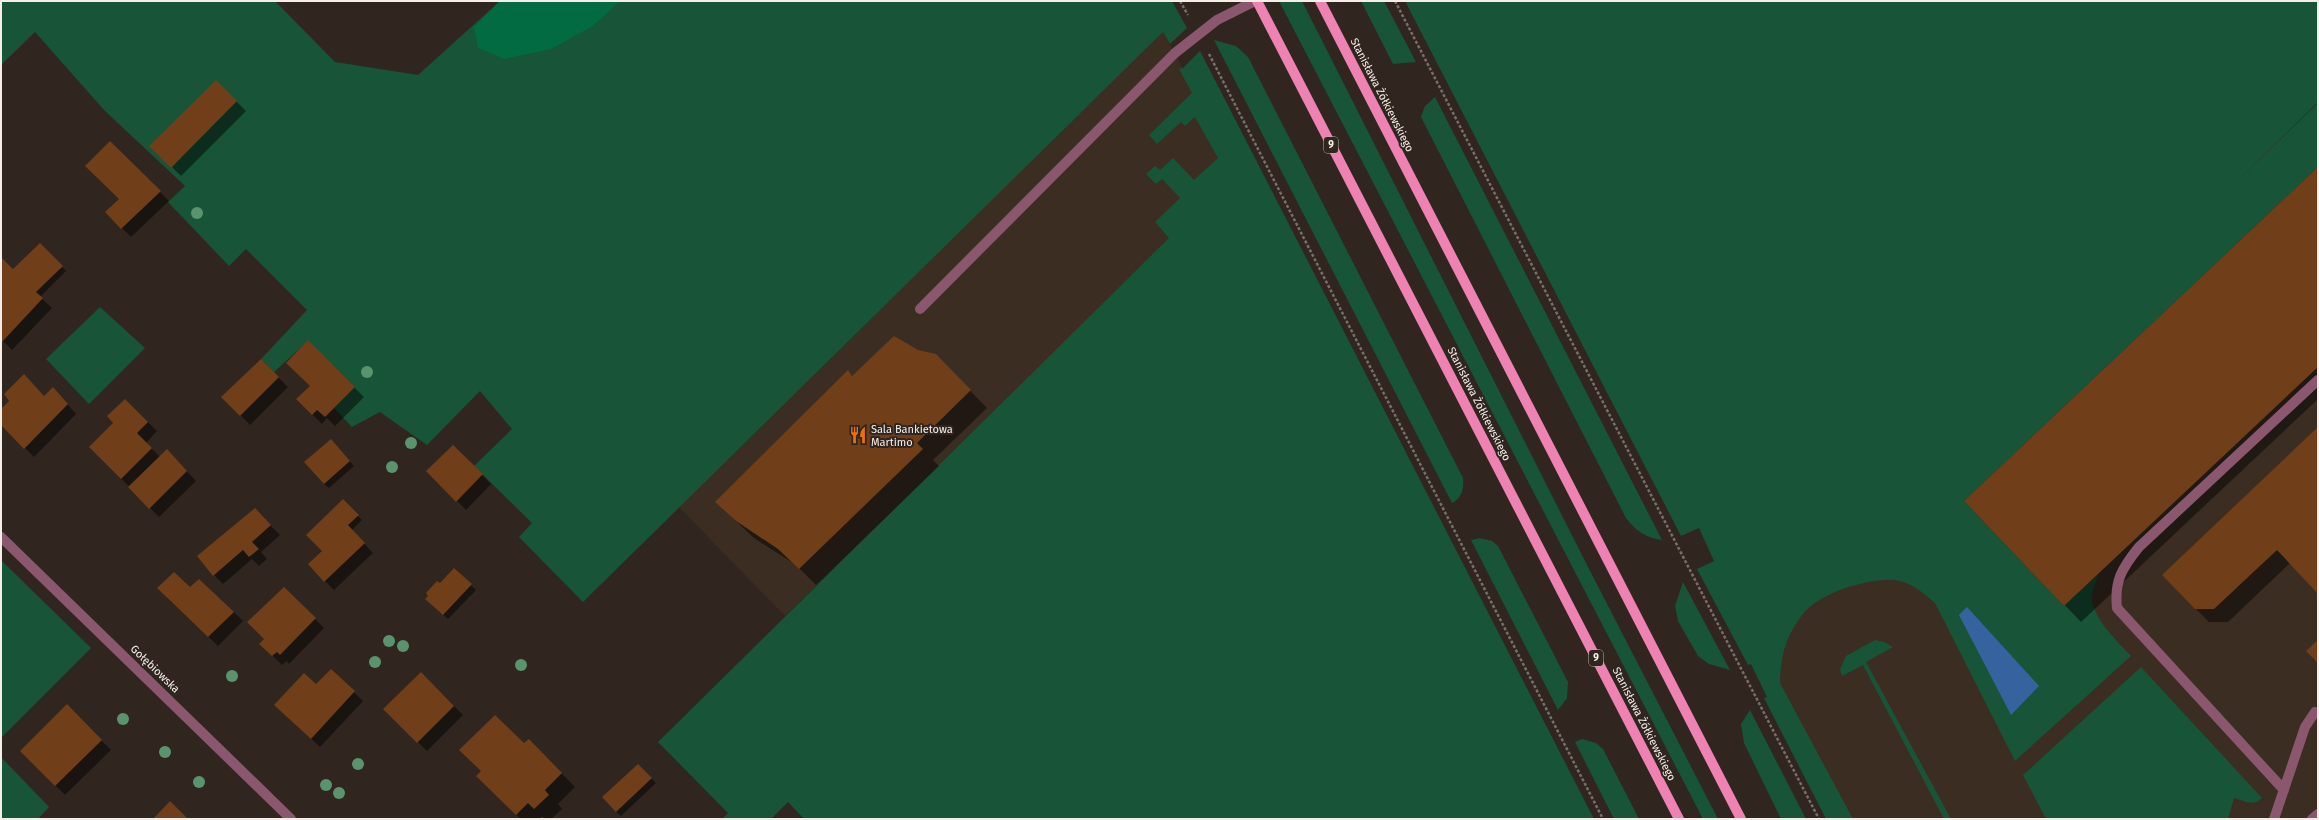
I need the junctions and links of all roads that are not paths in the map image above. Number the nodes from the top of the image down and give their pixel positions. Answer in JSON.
{"nodes":[{"id":1,"x":1256,"y":1,"type":"edge"},
{"id":2,"x":1320,"y":1,"type":"edge"},
{"id":3,"x":920,"y":308,"type":"dead end"},
{"id":4,"x":2318,"y":380,"type":"edge"},
{"id":5,"x":1,"y":537,"type":"edge"},
{"id":6,"x":2315,"y":712,"type":"dead end"},
{"id":7,"x":2284,"y":790,"type":"junction"},
{"id":8,"x":2318,"y":814,"type":"edge"},
{"id":9,"x":291,"y":819,"type":"edge"},
{"id":10,"x":1680,"y":819,"type":"edge"},
{"id":11,"x":1741,"y":819,"type":"edge"},
{"id":12,"x":2274,"y":819,"type":"edge"},
{"id":13,"x":2312,"y":819,"type":"edge"}],
"edges":[{"from":1,"to":3,"type":"street"},
{"from":1,"to":10,"type":"main road","name":"Stanisława Żółkiewskiego","number":"9"},
{"from":2,"to":11,"type":"main road","name":"Stanisława Żółkiewskiego"},
{"from":4,"to":7,"type":"street"},
{"from":5,"to":9,"type":"street","name":"Gołębiowska"},
{"from":6,"to":7,"type":"street"},
{"from":7,"to":12,"type":"street"},
{"from":8,"to":13,"type":"street"}]}
